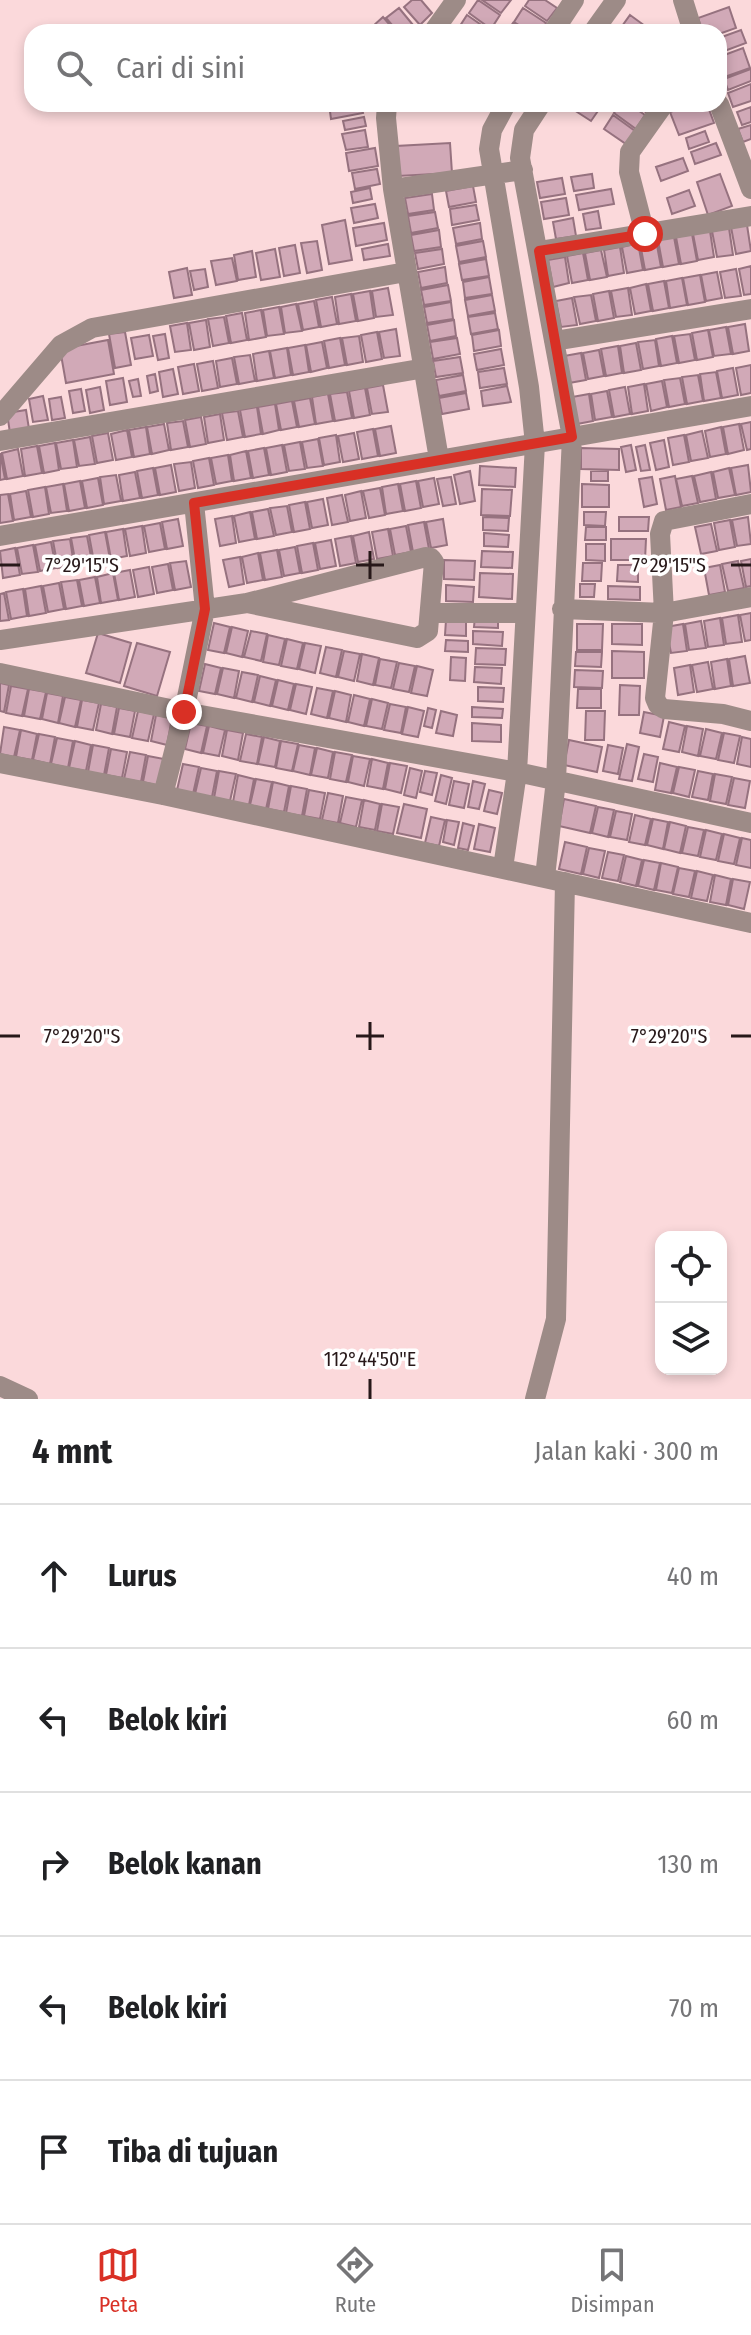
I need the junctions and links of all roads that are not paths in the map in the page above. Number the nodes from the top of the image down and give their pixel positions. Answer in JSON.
{"nodes":[{"id":1,"x":456,"y":0,"type":"edge"},
{"id":2,"x":574,"y":0,"type":"edge"},
{"id":3,"x":616,"y":0,"type":"edge"},
{"id":4,"x":683,"y":0,"type":"edge"},
{"id":5,"x":439,"y":24,"type":"edge"},
{"id":6,"x":558,"y":24,"type":"edge"},
{"id":7,"x":599,"y":24,"type":"edge"},
{"id":8,"x":690,"y":24,"type":"edge"},
{"id":9,"x":386,"y":112,"type":"edge"},
{"id":10,"x":502,"y":112,"type":"edge"},
{"id":11,"x":535,"y":112,"type":"edge"},
{"id":12,"x":658,"y":112,"type":"edge"},
{"id":13,"x":722,"y":112,"type":"edge"},
{"id":14,"x":523,"y":170,"type":"junction"},
{"id":15,"x":493,"y":176,"type":"junction"},
{"id":16,"x":393,"y":189,"type":"junction"},
{"id":17,"x":751,"y":189,"type":"edge"},
{"id":18,"x":751,"y":216,"type":"edge"},
{"id":19,"x":645,"y":234,"type":"junction"},
{"id":20,"x":539,"y":251,"type":"junction"},
{"id":21,"x":406,"y":272,"type":"junction"},
{"id":22,"x":751,"y":309,"type":"edge"},
{"id":23,"x":554,"y":341,"type":"junction"},
{"id":24,"x":425,"y":368,"type":"junction"},
{"id":25,"x":751,"y":406,"type":"edge"},
{"id":26,"x":0,"y":416,"type":"edge"},
{"id":27,"x":572,"y":437,"type":"junction"},
{"id":28,"x":0,"y":441,"type":"edge"},
{"id":29,"x":535,"y":444,"type":"junction"},
{"id":30,"x":439,"y":459,"type":"junction"},
{"id":31,"x":194,"y":503,"type":"junction"},
{"id":32,"x":751,"y":504,"type":"edge"},
{"id":33,"x":0,"y":536,"type":"edge"},
{"id":34,"x":751,"y":597,"type":"edge"},
{"id":35,"x":247,"y":603,"type":"junction"},
{"id":36,"x":205,"y":609,"type":"junction"},
{"id":37,"x":562,"y":609,"type":"junction"},
{"id":38,"x":430,"y":613,"type":"junction"},
{"id":39,"x":524,"y":613,"type":"junction"},
{"id":40,"x":664,"y":613,"type":"junction"},
{"id":41,"x":0,"y":640,"type":"edge"},
{"id":42,"x":0,"y":673,"type":"edge"},
{"id":43,"x":751,"y":706,"type":"edge"},
{"id":44,"x":184,"y":712,"type":"junction"},
{"id":45,"x":723,"y":714,"type":"junction"},
{"id":46,"x":751,"y":721,"type":"edge"},
{"id":47,"x":0,"y":763,"type":"edge"},
{"id":48,"x":517,"y":772,"type":"junction"},
{"id":49,"x":556,"y":780,"type":"junction"},
{"id":50,"x":163,"y":795,"type":"junction"},
{"id":51,"x":751,"y":823,"type":"edge"},
{"id":52,"x":503,"y":868,"type":"junction"},
{"id":53,"x":555,"y":880,"type":"junction"},
{"id":54,"x":751,"y":923,"type":"edge"},
{"id":55,"x":535,"y":1399,"type":"edge"}],
"edges":[{"from":1,"to":5,"type":"street"},
{"from":2,"to":6,"type":"street"},
{"from":3,"to":7,"type":"street"},
{"from":4,"to":8,"type":"street"},
{"from":9,"to":16,"type":"street"},
{"from":10,"to":15,"type":"street"},
{"from":11,"to":14,"type":"street"},
{"from":12,"to":19,"type":"street"},
{"from":13,"to":17,"type":"street"},
{"from":14,"to":15,"type":"street"},
{"from":14,"to":20,"type":"street"},
{"from":15,"to":16,"type":"street"},
{"from":15,"to":29,"type":"street"},
{"from":16,"to":21,"type":"street"},
{"from":18,"to":19,"type":"street"},
{"from":19,"to":20,"type":"street"},
{"from":20,"to":23,"type":"street"},
{"from":21,"to":24,"type":"street"},
{"from":21,"to":26,"type":"street"},
{"from":22,"to":23,"type":"street"},
{"from":23,"to":27,"type":"street"},
{"from":24,"to":28,"type":"street"},
{"from":24,"to":30,"type":"street"},
{"from":25,"to":27,"type":"street"},
{"from":27,"to":29,"type":"street"},
{"from":27,"to":37,"type":"street"},
{"from":29,"to":30,"type":"street"},
{"from":29,"to":39,"type":"street"},
{"from":30,"to":31,"type":"street"},
{"from":31,"to":33,"type":"street"},
{"from":31,"to":36,"type":"street"},
{"from":32,"to":40,"type":"street"},
{"from":34,"to":40,"type":"street"},
{"from":35,"to":36,"type":"street"},
{"from":35,"to":38,"type":"street"},
{"from":35,"to":38,"type":"street"},
{"from":36,"to":41,"type":"street"},
{"from":36,"to":44,"type":"street"},
{"from":37,"to":40,"type":"street"},
{"from":37,"to":49,"type":"street"},
{"from":38,"to":39,"type":"street"},
{"from":39,"to":48,"type":"street"},
{"from":40,"to":45,"type":"street"},
{"from":42,"to":44,"type":"street"},
{"from":43,"to":45,"type":"street"},
{"from":44,"to":48,"type":"street"},
{"from":44,"to":50,"type":"street"},
{"from":45,"to":46,"type":"street"},
{"from":47,"to":50,"type":"street"},
{"from":48,"to":49,"type":"street"},
{"from":48,"to":52,"type":"street"},
{"from":49,"to":51,"type":"street"},
{"from":49,"to":53,"type":"street"},
{"from":50,"to":52,"type":"street"},
{"from":52,"to":53,"type":"street"},
{"from":53,"to":54,"type":"street"},
{"from":53,"to":55,"type":"street"}]}
